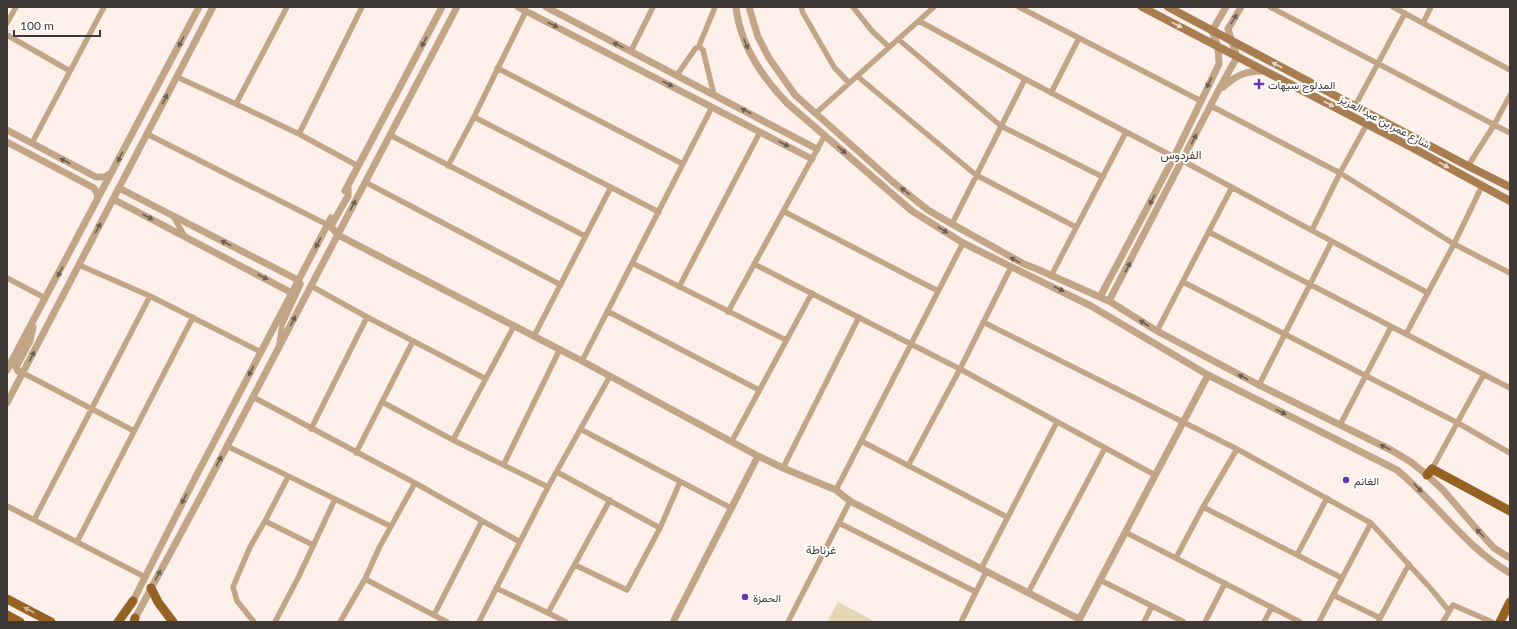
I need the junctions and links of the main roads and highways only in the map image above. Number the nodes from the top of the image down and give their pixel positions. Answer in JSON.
{"nodes":[{"id":1,"x":1142,"y":7,"type":"edge"},
{"id":2,"x":1168,"y":7,"type":"edge"},
{"id":3,"x":1510,"y":187,"type":"edge"},
{"id":4,"x":1510,"y":200,"type":"edge"},
{"id":5,"x":1430,"y":472,"type":"road end"},
{"id":6,"x":1510,"y":511,"type":"edge"},
{"id":7,"x":151,"y":588,"type":"road end"},
{"id":8,"x":7,"y":599,"type":"edge"},
{"id":9,"x":133,"y":601,"type":"road end"},
{"id":10,"x":1510,"y":602,"type":"edge"},
{"id":11,"x":7,"y":615,"type":"edge"},
{"id":12,"x":20,"y":622,"type":"edge"},
{"id":13,"x":51,"y":622,"type":"edge"},
{"id":14,"x":118,"y":622,"type":"edge"},
{"id":15,"x":174,"y":622,"type":"edge"},
{"id":16,"x":1500,"y":622,"type":"edge"}],
"edges":[{"from":1,"to":4,"type":"main road","name":"شارع عمر بن عبد العزيز","one_way":true},
{"from":3,"to":2,"type":"main road","name":"شارع عمر بن عبد العزيز","one_way":true},
{"from":5,"to":6,"type":"main road"},
{"from":7,"to":15,"type":"main road"},
{"from":13,"to":8,"type":"main road","one_way":true},
{"from":9,"to":14,"type":"main road"},
{"from":10,"to":16,"type":"main road"},
{"from":11,"to":12,"type":"main road"}]}
